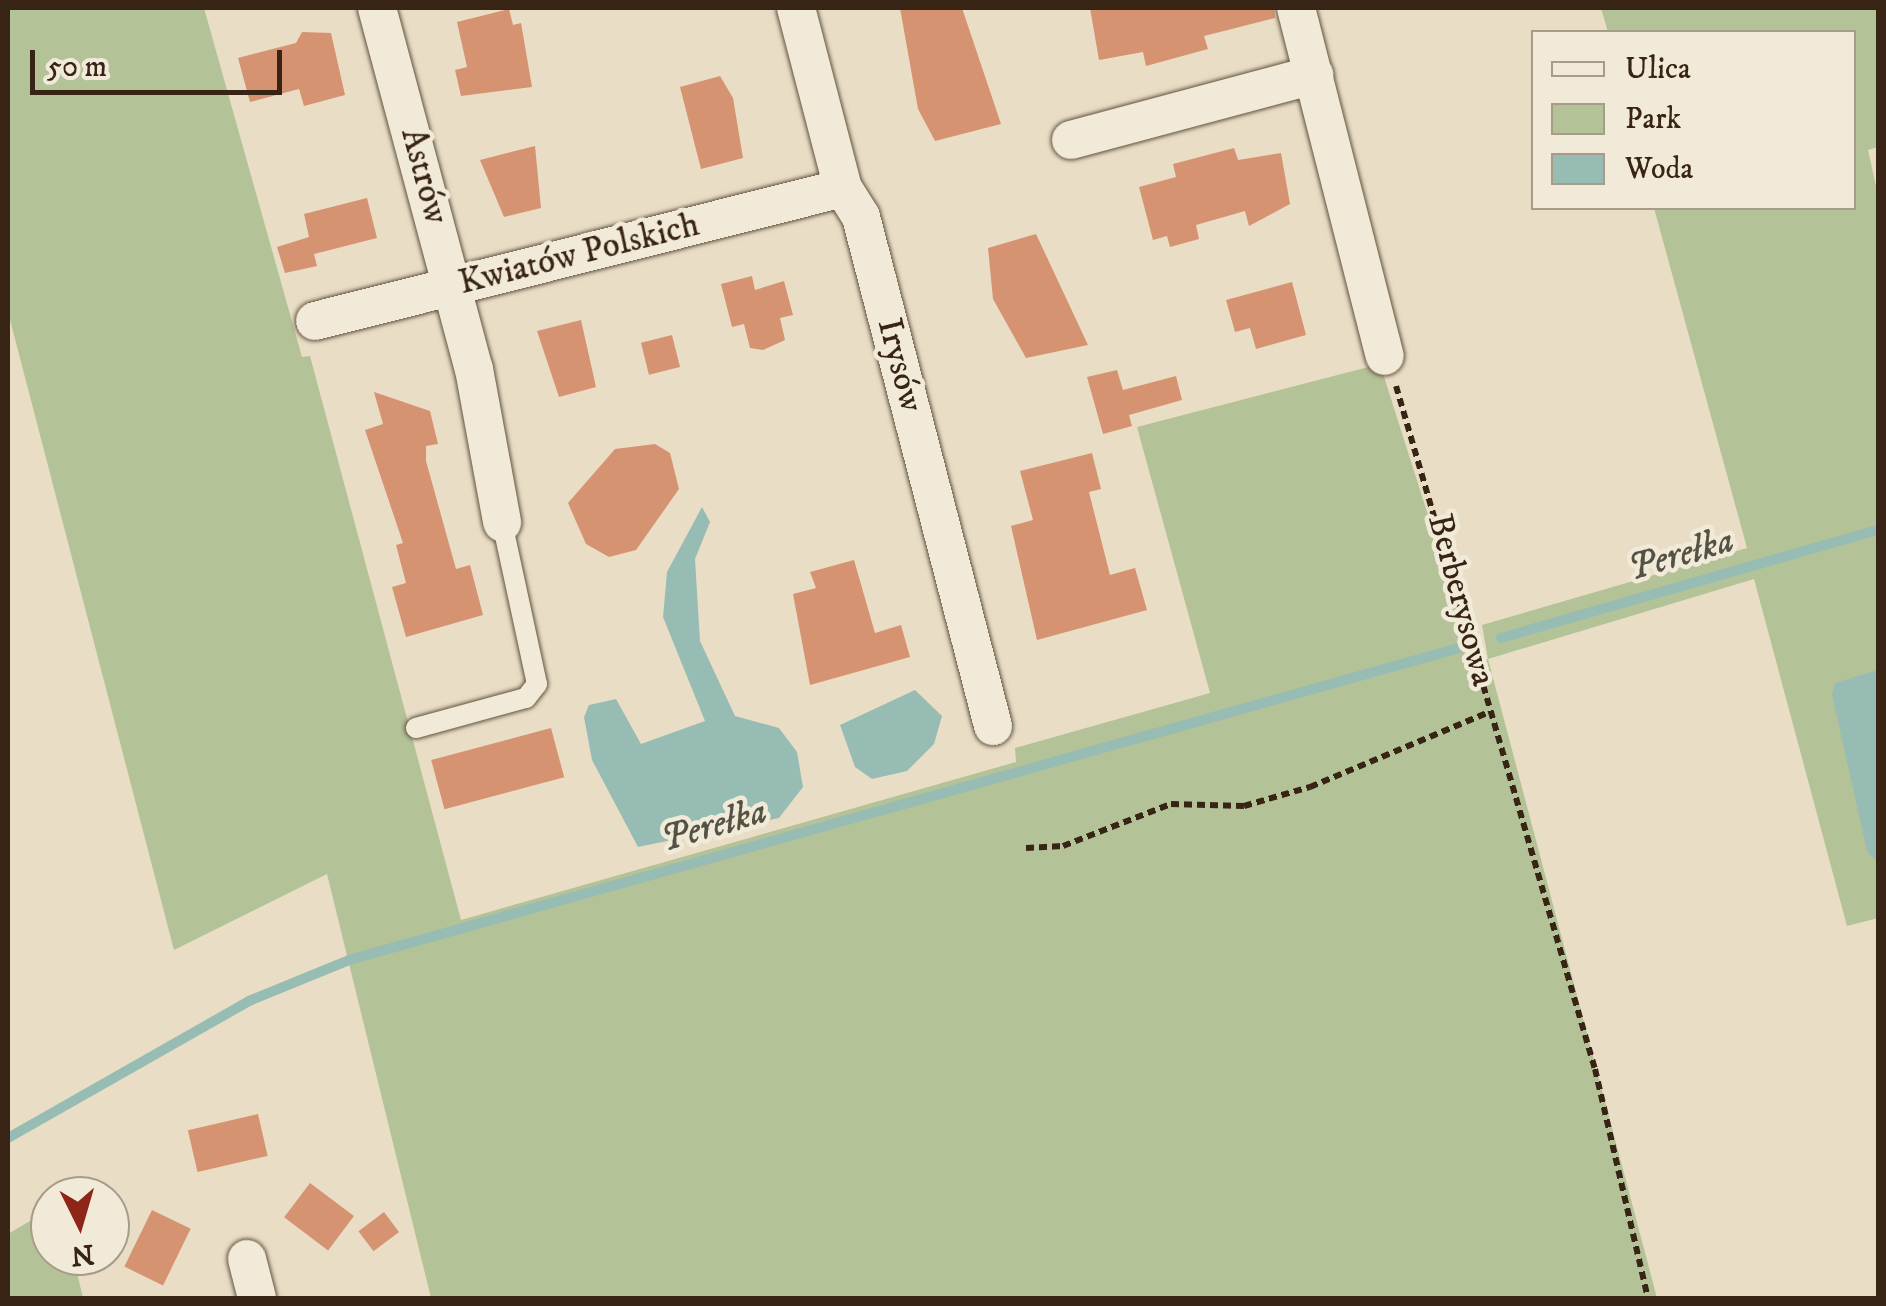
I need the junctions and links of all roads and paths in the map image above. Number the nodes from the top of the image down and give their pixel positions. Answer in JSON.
{"nodes":[{"id":1,"x":377,"y":8,"type":"edge"},
{"id":2,"x":796,"y":8,"type":"edge"},
{"id":3,"x":1296,"y":8,"type":"edge"},
{"id":4,"x":1314,"y":75,"type":"junction"},
{"id":5,"x":1071,"y":140,"type":"dead end"},
{"id":6,"x":843,"y":188,"type":"junction"},
{"id":7,"x":452,"y":286,"type":"junction"},
{"id":8,"x":314,"y":320,"type":"dead end"},
{"id":9,"x":1385,"y":356,"type":"joint"},
{"id":10,"x":502,"y":522,"type":"joint"},
{"id":11,"x":1490,"y":712,"type":"junction"},
{"id":12,"x":993,"y":726,"type":"dead end"},
{"id":13,"x":416,"y":728,"type":"dead end"},
{"id":14,"x":1026,"y":848,"type":"dead end"},
{"id":15,"x":247,"y":1259,"type":"dead end"},
{"id":16,"x":258,"y":1298,"type":"edge"},
{"id":17,"x":1648,"y":1298,"type":"edge"}],
"edges":[{"from":1,"to":7,"type":"street","name":"Astrów"},
{"from":2,"to":6,"type":"street","name":"Irysów"},
{"from":3,"to":4,"type":"street"},
{"from":4,"to":5,"type":"street"},
{"from":4,"to":9,"type":"street"},
{"from":6,"to":7,"type":"street","name":"Kwiatów Polskich"},
{"from":6,"to":12,"type":"street","name":"Irysów"},
{"from":7,"to":8,"type":"street","name":"Kwiatów Polskich"},
{"from":7,"to":10,"type":"street","name":"Astrów"},
{"from":9,"to":11,"type":"path","name":"Berberysowa"},
{"from":10,"to":13,"type":"lane"},
{"from":11,"to":14,"type":"path","name":"Berberysowa"},
{"from":11,"to":17,"type":"path"},
{"from":15,"to":16,"type":"street"}]}
